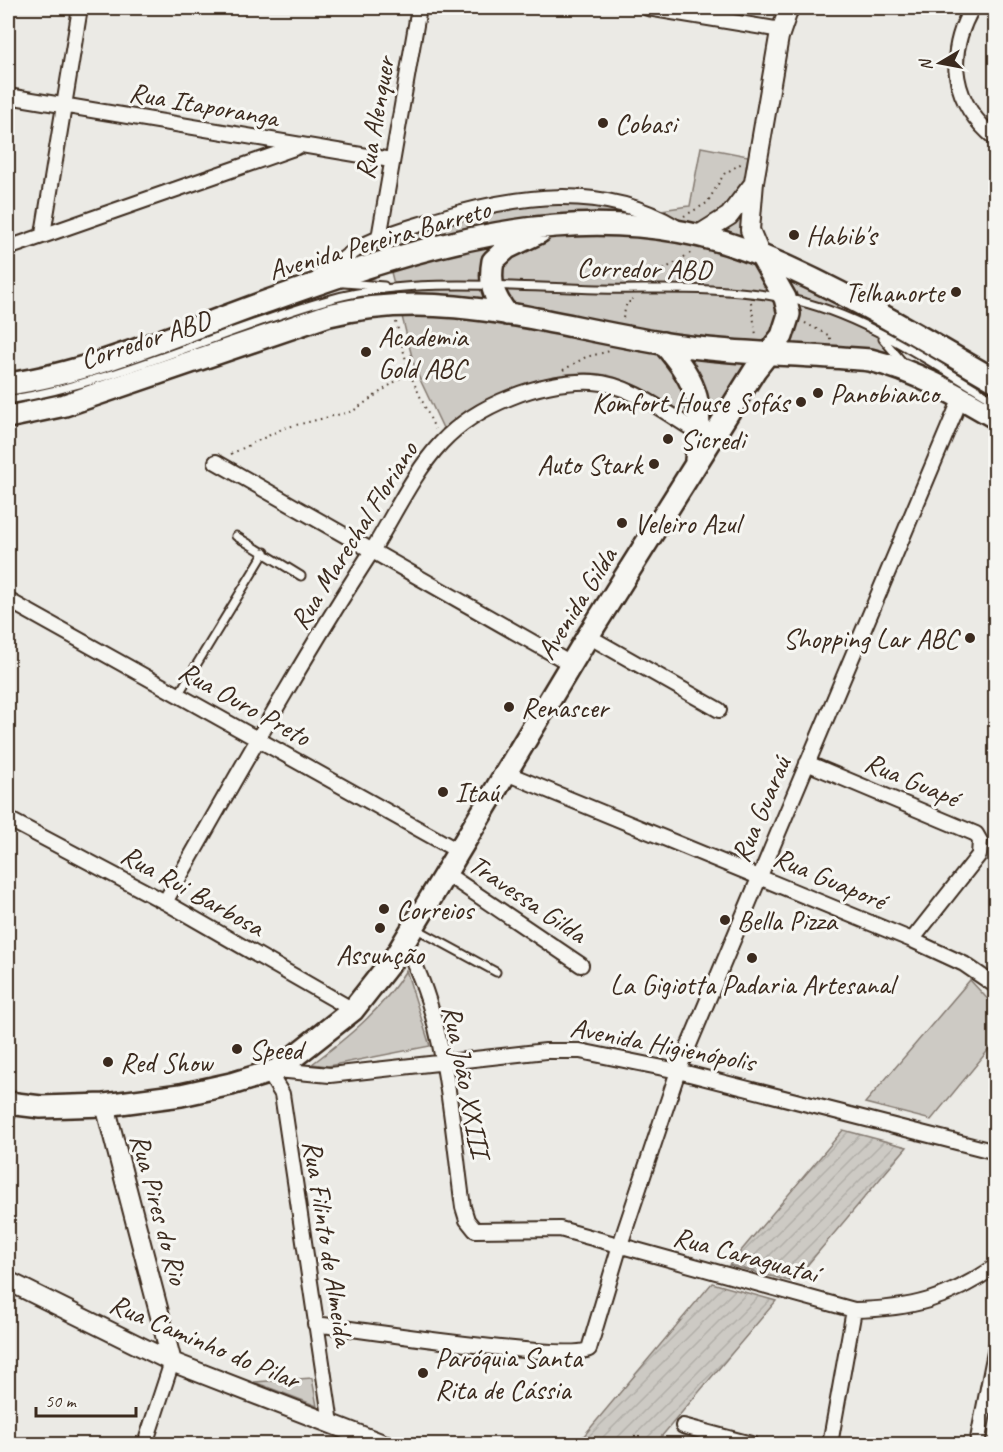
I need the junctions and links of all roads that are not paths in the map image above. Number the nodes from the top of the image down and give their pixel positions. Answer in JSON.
{"nodes":[{"id":1,"x":80,"y":8,"type":"edge"},
{"id":2,"x":419,"y":8,"type":"edge"},
{"id":3,"x":648,"y":8,"type":"edge"},
{"id":4,"x":789,"y":8,"type":"edge"},
{"id":5,"x":972,"y":8,"type":"edge"},
{"id":6,"x":781,"y":30,"type":"junction"},
{"id":7,"x":8,"y":96,"type":"edge"},
{"id":8,"x":64,"y":106,"type":"junction"},
{"id":9,"x":996,"y":139,"type":"edge"},
{"id":10,"x":300,"y":146,"type":"junction"},
{"id":11,"x":392,"y":160,"type":"junction"},
{"id":12,"x":754,"y":182,"type":"junction"},
{"id":13,"x":551,"y":227,"type":"junction"},
{"id":14,"x":691,"y":233,"type":"junction"},
{"id":15,"x":43,"y":234,"type":"junction"},
{"id":16,"x":379,"y":238,"type":"junction"},
{"id":17,"x":8,"y":248,"type":"edge"},
{"id":18,"x":761,"y":256,"type":"junction"},
{"id":19,"x":325,"y":281,"type":"junction"},
{"id":20,"x":491,"y":287,"type":"junction"},
{"id":21,"x":304,"y":288,"type":"junction"},
{"id":22,"x":395,"y":296,"type":"junction"},
{"id":23,"x":785,"y":298,"type":"junction"},
{"id":24,"x":507,"y":314,"type":"junction"},
{"id":25,"x":880,"y":335,"type":"junction"},
{"id":26,"x":663,"y":343,"type":"junction"},
{"id":27,"x":767,"y":353,"type":"junction"},
{"id":28,"x":914,"y":375,"type":"junction"},
{"id":29,"x":996,"y":381,"type":"edge"},
{"id":30,"x":8,"y":384,"type":"edge"},
{"id":31,"x":961,"y":398,"type":"junction"},
{"id":32,"x":8,"y":400,"type":"edge"},
{"id":33,"x":996,"y":401,"type":"edge"},
{"id":34,"x":8,"y":417,"type":"edge"},
{"id":35,"x":996,"y":418,"type":"edge"},
{"id":36,"x":699,"y":433,"type":"junction"},
{"id":37,"x":216,"y":462,"type":"road end"},
{"id":38,"x":696,"y":466,"type":"junction"},
{"id":39,"x":236,"y":536,"type":"dead end"},
{"id":40,"x":372,"y":549,"type":"junction"},
{"id":41,"x":265,"y":552,"type":"junction"},
{"id":42,"x":301,"y":576,"type":"dead end"},
{"id":43,"x":8,"y":600,"type":"edge"},
{"id":44,"x":588,"y":636,"type":"junction"},
{"id":45,"x":571,"y":664,"type":"junction"},
{"id":46,"x":178,"y":695,"type":"junction"},
{"id":47,"x":719,"y":710,"type":"dead end"},
{"id":48,"x":257,"y":740,"type":"junction"},
{"id":49,"x":807,"y":763,"type":"junction"},
{"id":50,"x":506,"y":773,"type":"junction"},
{"id":51,"x":8,"y":819,"type":"edge"},
{"id":52,"x":458,"y":851,"type":"junction"},
{"id":53,"x":445,"y":873,"type":"junction"},
{"id":54,"x":759,"y":876,"type":"junction"},
{"id":55,"x":165,"y":902,"type":"junction"},
{"id":56,"x":408,"y":935,"type":"junction"},
{"id":57,"x":912,"y":940,"type":"junction"},
{"id":58,"x":581,"y":965,"type":"dead end"},
{"id":59,"x":496,"y":972,"type":"dead end"},
{"id":60,"x":996,"y":986,"type":"edge"},
{"id":61,"x":353,"y":1010,"type":"junction"},
{"id":62,"x":444,"y":1064,"type":"junction"},
{"id":63,"x":678,"y":1071,"type":"junction"},
{"id":64,"x":273,"y":1072,"type":"junction"},
{"id":65,"x":8,"y":1102,"type":"edge"},
{"id":66,"x":105,"y":1105,"type":"junction"},
{"id":67,"x":996,"y":1152,"type":"edge"},
{"id":68,"x":476,"y":1230,"type":"joint"},
{"id":69,"x":620,"y":1245,"type":"junction"},
{"id":70,"x":996,"y":1266,"type":"edge"},
{"id":71,"x":8,"y":1281,"type":"edge"},
{"id":72,"x":854,"y":1310,"type":"junction"},
{"id":73,"x":315,"y":1324,"type":"junction"},
{"id":74,"x":996,"y":1347,"type":"edge"},
{"id":75,"x":172,"y":1362,"type":"junction"},
{"id":76,"x":331,"y":1423,"type":"junction"},
{"id":77,"x":683,"y":1425,"type":"dead end"},
{"id":78,"x":145,"y":1444,"type":"edge"},
{"id":79,"x":383,"y":1444,"type":"edge"},
{"id":80,"x":751,"y":1444,"type":"edge"},
{"id":81,"x":830,"y":1444,"type":"edge"},
{"id":82,"x":977,"y":1444,"type":"edge"}],
"edges":[{"from":1,"to":8,"type":"street"},
{"from":2,"to":11,"type":"street","name":"Rua Alenquer"},
{"from":3,"to":6,"type":"street"},
{"from":4,"to":6,"type":"main road"},
{"from":5,"to":9,"type":"street"},
{"from":6,"to":12,"type":"main road"},
{"from":7,"to":8,"type":"street","name":"Rua Itaporanga"},
{"from":8,"to":10,"type":"street","name":"Rua Itaporanga"},
{"from":8,"to":15,"type":"street"},
{"from":10,"to":11,"type":"street","name":"Rua Itaporanga"},
{"from":10,"to":15,"type":"street"},
{"from":11,"to":16,"type":"street","name":"Rua Alenquer"},
{"from":12,"to":14,"type":"main road"},
{"from":12,"to":18,"type":"main road"},
{"from":13,"to":14,"type":"main road","name":"Avenida Pereira Barreto"},
{"from":13,"to":19,"type":"main road","name":"Avenida Pereira Barreto"},
{"from":13,"to":20,"type":"main road"},
{"from":14,"to":16,"type":"street"},
{"from":14,"to":18,"type":"main road","name":"Avenida Pereira Barreto"},
{"from":15,"to":17,"type":"street"},
{"from":16,"to":21,"type":"street"},
{"from":18,"to":23,"type":"main road","name":"Avenida Gilda"},
{"from":18,"to":29,"type":"main road","name":"Avenida Pereira Barreto"},
{"from":19,"to":21,"type":"main road","name":"Avenida Pereira Barreto"},
{"from":19,"to":22,"type":"lane","name":"Corredor ABD"},
{"from":20,"to":22,"type":"lane","name":"Corredor ABD"},
{"from":20,"to":23,"type":"lane","name":"Corredor ABD"},
{"from":20,"to":24,"type":"main road"},
{"from":21,"to":30,"type":"main road","name":"Avenida Pereira Barreto"},
{"from":22,"to":24,"type":"main road","name":"Avenida Pereira Barreto"},
{"from":22,"to":32,"type":"lane","name":"Corredor ABD"},
{"from":22,"to":34,"type":"main road","name":"Avenida Pereira Barreto"},
{"from":23,"to":25,"type":"lane","name":"Corredor ABD"},
{"from":23,"to":27,"type":"main road","name":"Avenida Gilda"},
{"from":24,"to":26,"type":"main road","name":"Avenida Pereira Barreto"},
{"from":25,"to":28,"type":"lane","name":"Corredor ABD"},
{"from":25,"to":33,"type":"lane","name":"Corredor ABD"},
{"from":26,"to":27,"type":"main road","name":"Avenida Pereira Barreto"},
{"from":26,"to":36,"type":"main road"},
{"from":27,"to":28,"type":"main road","name":"Avenida Pereira Barreto"},
{"from":27,"to":38,"type":"main road","name":"Avenida Gilda"},
{"from":28,"to":31,"type":"main road","name":"Avenida Pereira Barreto"},
{"from":31,"to":35,"type":"main road","name":"Avenida Pereira Barreto"},
{"from":31,"to":49,"type":"street","name":"Rua Guaraú"},
{"from":36,"to":38,"type":"main road"},
{"from":36,"to":40,"type":"street","name":"Rua Marechal Floriano"},
{"from":37,"to":40,"type":"street"},
{"from":38,"to":44,"type":"main road","name":"Avenida Gilda"},
{"from":39,"to":41,"type":"lane"},
{"from":40,"to":45,"type":"street"},
{"from":40,"to":48,"type":"street","name":"Rua Marechal Floriano"},
{"from":41,"to":42,"type":"lane"},
{"from":41,"to":46,"type":"lane"},
{"from":43,"to":46,"type":"street","name":"Rua Ouro Preto"},
{"from":44,"to":45,"type":"main road","name":"Avenida Gilda"},
{"from":44,"to":47,"type":"street"},
{"from":45,"to":50,"type":"main road","name":"Avenida Gilda"},
{"from":46,"to":48,"type":"street","name":"Rua Ouro Preto"},
{"from":48,"to":52,"type":"street","name":"Rua Ouro Preto"},
{"from":48,"to":55,"type":"street","name":"Rua Marechal Floriano"},
{"from":49,"to":54,"type":"street","name":"Rua Guaraú"},
{"from":49,"to":57,"type":"street","name":"Rua Guapé"},
{"from":50,"to":52,"type":"main road","name":"Avenida Gilda"},
{"from":50,"to":54,"type":"street","name":"Rua Guaporé"},
{"from":51,"to":55,"type":"street","name":"Rua Rui Barbosa"},
{"from":52,"to":53,"type":"main road","name":"Avenida Gilda"},
{"from":53,"to":56,"type":"main road","name":"Avenida Gilda"},
{"from":53,"to":58,"type":"street","name":"Travessa Gilda"},
{"from":54,"to":57,"type":"street","name":"Rua Guaporé"},
{"from":54,"to":63,"type":"street","name":"Rua Guaraú"},
{"from":55,"to":61,"type":"street","name":"Rua Rui Barbosa"},
{"from":56,"to":59,"type":"lane"},
{"from":56,"to":61,"type":"main road","name":"Avenida Gilda"},
{"from":56,"to":62,"type":"street","name":"Rua João XXIII"},
{"from":57,"to":60,"type":"street","name":"Rua Guaporé"},
{"from":61,"to":64,"type":"main road","name":"Avenida Gilda"},
{"from":62,"to":63,"type":"street","name":"Avenida Higienópolis"},
{"from":62,"to":64,"type":"street","name":"Avenida Higienópolis"},
{"from":62,"to":68,"type":"street","name":"Rua João XXIII"},
{"from":63,"to":67,"type":"street","name":"Avenida Higienópolis"},
{"from":63,"to":69,"type":"street","name":"Rua Guaraú"},
{"from":64,"to":66,"type":"main road","name":"Avenida Higienópolis"},
{"from":64,"to":73,"type":"street","name":"Rua Filinto de Almeida"},
{"from":65,"to":66,"type":"main road","name":"Avenida Higienópolis"},
{"from":66,"to":75,"type":"main road","name":"Rua Pires do Rio"},
{"from":68,"to":69,"type":"street","name":"Rua Caraguataí"},
{"from":69,"to":72,"type":"street","name":"Rua Caraguataí"},
{"from":69,"to":73,"type":"street","name":"Rua Guaraú"},
{"from":70,"to":72,"type":"street","name":"Rua Caraguataí"},
{"from":71,"to":75,"type":"main road","name":"Rua Caminho do Pilar"},
{"from":72,"to":81,"type":"street"},
{"from":73,"to":76,"type":"street","name":"Rua Filinto de Almeida"},
{"from":74,"to":82,"type":"street"},
{"from":75,"to":76,"type":"main road","name":"Rua Caminho do Pilar"},
{"from":75,"to":78,"type":"street"},
{"from":76,"to":79,"type":"main road","name":"Rua Caminho do Pilar"},
{"from":77,"to":80,"type":"street"}]}
